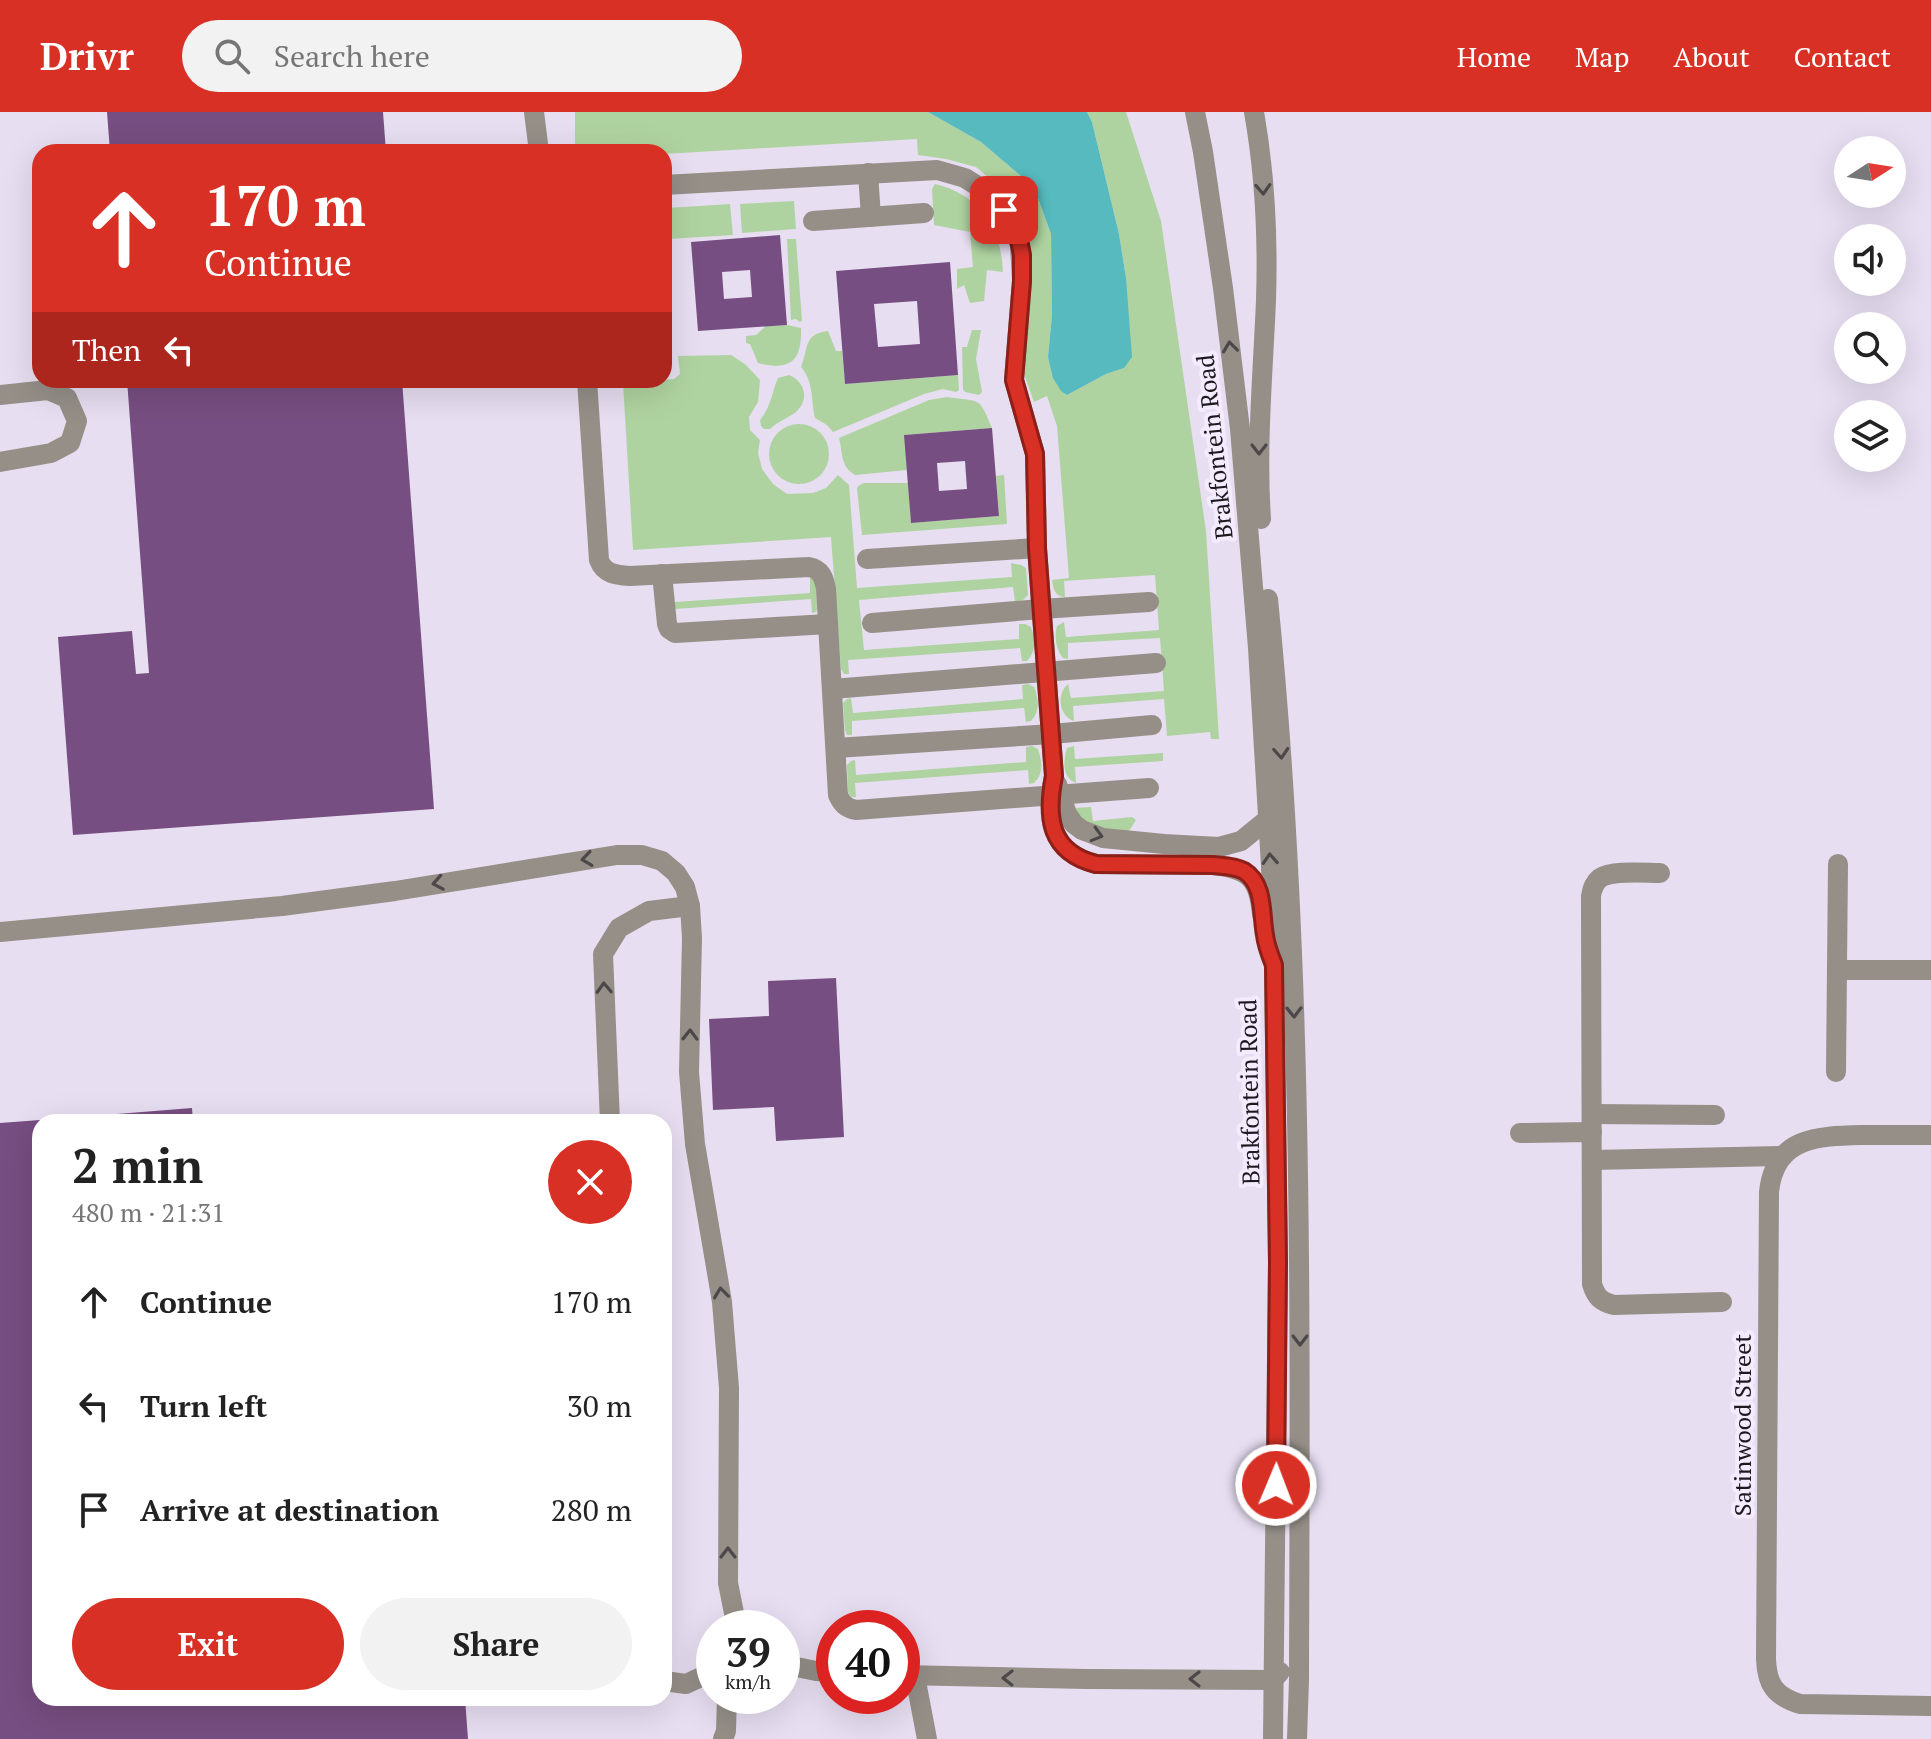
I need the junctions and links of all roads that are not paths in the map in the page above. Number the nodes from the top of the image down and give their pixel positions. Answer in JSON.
{"nodes":[{"id":1,"x":534,"y":112,"type":"edge"},
{"id":2,"x":546,"y":112,"type":"edge"},
{"id":3,"x":1195,"y":112,"type":"edge"},
{"id":4,"x":1254,"y":112,"type":"edge"},
{"id":5,"x":538,"y":144,"type":"edge"},
{"id":6,"x":546,"y":144,"type":"edge"},
{"id":7,"x":868,"y":173,"type":"junction"},
{"id":8,"x":672,"y":185,"type":"edge"},
{"id":9,"x":924,"y":213,"type":"dead end"},
{"id":10,"x":871,"y":217,"type":"junction"},
{"id":11,"x":813,"y":221,"type":"dead end"},
{"id":12,"x":588,"y":388,"type":"edge"},
{"id":13,"x":0,"y":395,"type":"edge"},
{"id":14,"x":0,"y":462,"type":"edge"},
{"id":15,"x":1037,"y":548,"type":"junction"},
{"id":16,"x":867,"y":559,"type":"dead end"},
{"id":17,"x":662,"y":574,"type":"junction"},
{"id":18,"x":1149,"y":602,"type":"dead end"},
{"id":19,"x":1041,"y":609,"type":"junction"},
{"id":20,"x":872,"y":623,"type":"dead end"},
{"id":21,"x":828,"y":624,"type":"junction"},
{"id":22,"x":1156,"y":663,"type":"dead end"},
{"id":23,"x":1046,"y":671,"type":"junction"},
{"id":24,"x":832,"y":689,"type":"junction"},
{"id":25,"x":1152,"y":725,"type":"dead end"},
{"id":26,"x":1052,"y":734,"type":"junction"},
{"id":27,"x":836,"y":748,"type":"junction"},
{"id":28,"x":1149,"y":788,"type":"dead end"},
{"id":29,"x":1055,"y":790,"type":"junction"},
{"id":30,"x":1268,"y":819,"type":"junction"},
{"id":31,"x":1838,"y":864,"type":"dead end"},
{"id":32,"x":1660,"y":873,"type":"dead end"},
{"id":33,"x":690,"y":906,"type":"junction"},
{"id":34,"x":0,"y":932,"type":"edge"},
{"id":35,"x":1274,"y":965,"type":"junction"},
{"id":36,"x":1837,"y":970,"type":"junction"},
{"id":37,"x":1931,"y":970,"type":"edge"},
{"id":38,"x":1836,"y":1072,"type":"dead end"},
{"id":39,"x":610,"y":1114,"type":"edge"},
{"id":40,"x":1715,"y":1115,"type":"dead end"},
{"id":41,"x":1592,"y":1123,"type":"junction"},
{"id":42,"x":1520,"y":1133,"type":"dead end"},
{"id":43,"x":1931,"y":1135,"type":"edge"},
{"id":44,"x":1783,"y":1156,"type":"junction"},
{"id":45,"x":1592,"y":1160,"type":"junction"},
{"id":46,"x":1722,"y":1302,"type":"dead end"},
{"id":47,"x":1300,"y":1462,"type":"junction"},
{"id":48,"x":733,"y":1610,"type":"edge"},
{"id":49,"x":920,"y":1676,"type":"edge"},
{"id":50,"x":696,"y":1679,"type":"edge"},
{"id":51,"x":1273,"y":1680,"type":"junction"},
{"id":52,"x":672,"y":1682,"type":"edge"},
{"id":53,"x":1931,"y":1706,"type":"edge"},
{"id":54,"x":726,"y":1714,"type":"edge"},
{"id":55,"x":920,"y":1714,"type":"edge"},
{"id":56,"x":723,"y":1739,"type":"edge"},
{"id":57,"x":927,"y":1739,"type":"edge"},
{"id":58,"x":1273,"y":1739,"type":"edge"},
{"id":59,"x":1297,"y":1739,"type":"edge"}],
"edges":[{"from":1,"to":5,"type":"street"},
{"from":2,"to":6,"type":"street"},
{"from":30,"to":3,"type":"street","name":"Brakfontein Road","one_way":true},
{"from":4,"to":47,"type":"street","name":"Brakfontein Road","one_way":true},
{"from":7,"to":8,"type":"street"},
{"from":7,"to":10,"type":"street"},
{"from":7,"to":15,"type":"street"},
{"from":9,"to":10,"type":"street"},
{"from":10,"to":11,"type":"street"},
{"from":12,"to":17,"type":"street"},
{"from":13,"to":14,"type":"street"},
{"from":15,"to":16,"type":"street"},
{"from":15,"to":19,"type":"street"},
{"from":17,"to":21,"type":"street"},
{"from":17,"to":21,"type":"street"},
{"from":18,"to":19,"type":"street"},
{"from":19,"to":20,"type":"street"},
{"from":19,"to":23,"type":"street"},
{"from":21,"to":24,"type":"street"},
{"from":22,"to":23,"type":"street"},
{"from":23,"to":24,"type":"street"},
{"from":23,"to":26,"type":"street"},
{"from":24,"to":27,"type":"street"},
{"from":25,"to":26,"type":"street"},
{"from":26,"to":27,"type":"street"},
{"from":26,"to":29,"type":"street"},
{"from":27,"to":29,"type":"street"},
{"from":28,"to":29,"type":"street"},
{"from":29,"to":30,"type":"street","one_way":true},
{"from":29,"to":35,"type":"street"},
{"from":35,"to":30,"type":"street","name":"Brakfontein Road","one_way":true},
{"from":31,"to":36,"type":"street"},
{"from":32,"to":41,"type":"street"},
{"from":33,"to":34,"type":"street","one_way":true},
{"from":39,"to":33,"type":"street","one_way":true},
{"from":48,"to":33,"type":"street","one_way":true},
{"from":35,"to":51,"type":"street","name":"Brakfontein Road"},
{"from":36,"to":37,"type":"street"},
{"from":36,"to":38,"type":"street"},
{"from":40,"to":41,"type":"street"},
{"from":41,"to":42,"type":"street"},
{"from":41,"to":45,"type":"street"},
{"from":43,"to":44,"type":"street"},
{"from":44,"to":45,"type":"street"},
{"from":44,"to":53,"type":"street","name":"Satinwood Street"},
{"from":45,"to":46,"type":"street"},
{"from":47,"to":51,"type":"street"},
{"from":47,"to":59,"type":"street","name":"Brakfontein Road"},
{"from":51,"to":49,"type":"street","one_way":true},
{"from":50,"to":52,"type":"street"},
{"from":51,"to":58,"type":"street","name":"Brakfontein Road"},
{"from":54,"to":56,"type":"street"},
{"from":55,"to":57,"type":"street"}]}
